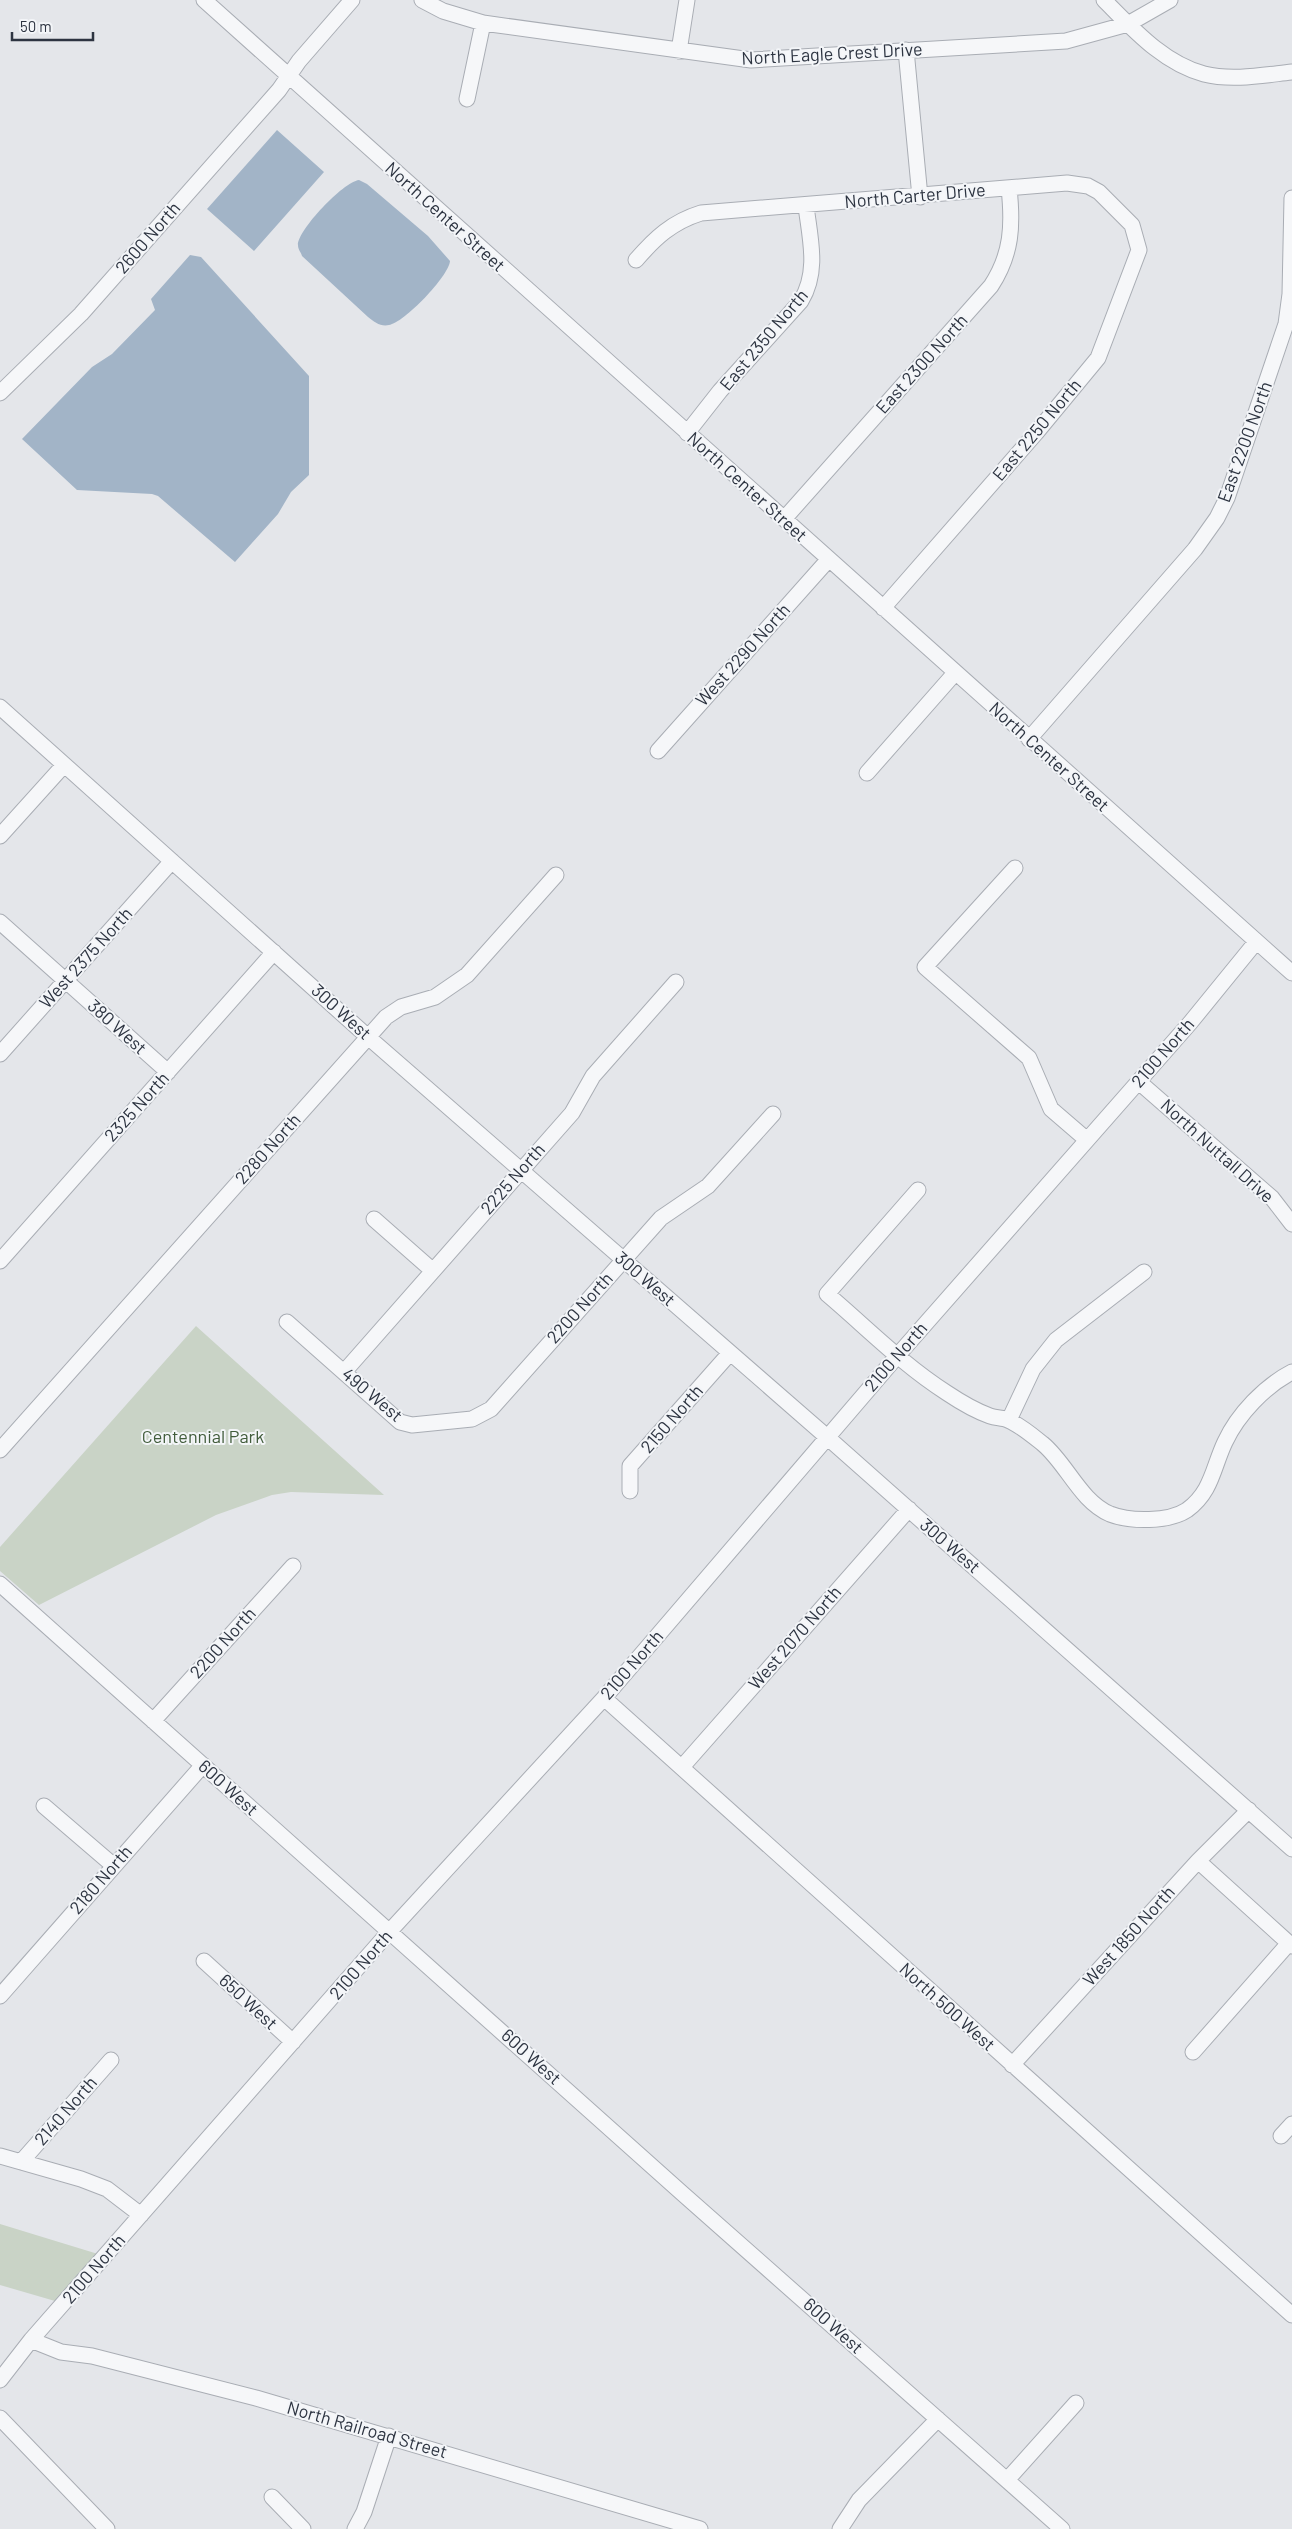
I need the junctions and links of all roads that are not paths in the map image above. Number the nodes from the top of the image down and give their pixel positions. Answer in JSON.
{"nodes":[{"id":1,"x":204,"y":0,"type":"edge"},
{"id":2,"x":352,"y":0,"type":"edge"},
{"id":3,"x":422,"y":0,"type":"edge"},
{"id":4,"x":687,"y":0,"type":"edge"},
{"id":5,"x":1104,"y":0,"type":"edge"},
{"id":6,"x":1170,"y":0,"type":"edge"},
{"id":7,"x":483,"y":23,"type":"junction"},
{"id":8,"x":1128,"y":24,"type":"junction"},
{"id":9,"x":906,"y":50,"type":"junction"},
{"id":10,"x":679,"y":51,"type":"junction"},
{"id":11,"x":1292,"y":72,"type":"edge"},
{"id":12,"x":288,"y":76,"type":"junction"},
{"id":13,"x":467,"y":99,"type":"dead end"},
{"id":14,"x":1009,"y":188,"type":"junction"},
{"id":15,"x":920,"y":197,"type":"junction"},
{"id":16,"x":1292,"y":198,"type":"edge"},
{"id":17,"x":806,"y":206,"type":"junction"},
{"id":18,"x":1132,"y":225,"type":"joint"},
{"id":19,"x":636,"y":260,"type":"dead end"},
{"id":20,"x":0,"y":393,"type":"edge"},
{"id":21,"x":687,"y":434,"type":"junction"},
{"id":22,"x":784,"y":519,"type":"junction"},
{"id":23,"x":829,"y":559,"type":"junction"},
{"id":24,"x":884,"y":608,"type":"junction"},
{"id":25,"x":955,"y":673,"type":"junction"},
{"id":26,"x":0,"y":707,"type":"edge"},
{"id":27,"x":1029,"y":738,"type":"junction"},
{"id":28,"x":658,"y":751,"type":"dead end"},
{"id":29,"x":64,"y":765,"type":"junction"},
{"id":30,"x":867,"y":773,"type":"dead end"},
{"id":31,"x":0,"y":836,"type":"edge"},
{"id":32,"x":172,"y":861,"type":"junction"},
{"id":33,"x":1015,"y":868,"type":"dead end"},
{"id":34,"x":556,"y":875,"type":"dead end"},
{"id":35,"x":0,"y":922,"type":"edge"},
{"id":36,"x":1256,"y":942,"type":"junction"},
{"id":37,"x":274,"y":952,"type":"junction"},
{"id":38,"x":1292,"y":973,"type":"edge"},
{"id":39,"x":65,"y":981,"type":"junction"},
{"id":40,"x":676,"y":982,"type":"dead end"},
{"id":41,"x":368,"y":1037,"type":"junction"},
{"id":42,"x":0,"y":1054,"type":"edge"},
{"id":43,"x":168,"y":1072,"type":"junction"},
{"id":44,"x":1139,"y":1082,"type":"junction"},
{"id":45,"x":773,"y":1114,"type":"dead end"},
{"id":46,"x":1087,"y":1140,"type":"junction"},
{"id":47,"x":521,"y":1171,"type":"junction"},
{"id":48,"x":918,"y":1190,"type":"dead end"},
{"id":49,"x":374,"y":1218,"type":"dead end"},
{"id":50,"x":1292,"y":1224,"type":"edge"},
{"id":51,"x":623,"y":1260,"type":"junction"},
{"id":52,"x":0,"y":1261,"type":"edge"},
{"id":53,"x":433,"y":1271,"type":"junction"},
{"id":54,"x":1144,"y":1272,"type":"dead end"},
{"id":55,"x":287,"y":1322,"type":"dead end"},
{"id":56,"x":730,"y":1353,"type":"junction"},
{"id":57,"x":898,"y":1355,"type":"junction"},
{"id":58,"x":344,"y":1372,"type":"junction"},
{"id":59,"x":1292,"y":1372,"type":"edge"},
{"id":60,"x":472,"y":1419,"type":"joint"},
{"id":61,"x":1009,"y":1420,"type":"junction"},
{"id":62,"x":827,"y":1437,"type":"junction"},
{"id":63,"x":0,"y":1450,"type":"edge"},
{"id":64,"x":630,"y":1491,"type":"dead end"},
{"id":65,"x":909,"y":1509,"type":"junction"},
{"id":66,"x":293,"y":1566,"type":"dead end"},
{"id":67,"x":0,"y":1584,"type":"edge"},
{"id":68,"x":604,"y":1698,"type":"junction"},
{"id":69,"x":153,"y":1721,"type":"junction"},
{"id":70,"x":203,"y":1765,"type":"junction"},
{"id":71,"x":682,"y":1767,"type":"junction"},
{"id":72,"x":44,"y":1806,"type":"dead end"},
{"id":73,"x":1248,"y":1810,"type":"junction"},
{"id":74,"x":1292,"y":1849,"type":"edge"},
{"id":75,"x":1198,"y":1861,"type":"junction"},
{"id":76,"x":114,"y":1866,"type":"junction"},
{"id":77,"x":389,"y":1932,"type":"junction"},
{"id":78,"x":1290,"y":1945,"type":"edge"},
{"id":79,"x":204,"y":1961,"type":"dead end"},
{"id":80,"x":0,"y":1996,"type":"edge"},
{"id":81,"x":292,"y":2042,"type":"junction"},
{"id":82,"x":1193,"y":2052,"type":"dead end"},
{"id":83,"x":111,"y":2060,"type":"dead end"},
{"id":84,"x":1012,"y":2065,"type":"junction"},
{"id":85,"x":1292,"y":2124,"type":"edge"},
{"id":86,"x":1281,"y":2136,"type":"dead end"},
{"id":87,"x":0,"y":2156,"type":"edge"},
{"id":88,"x":21,"y":2162,"type":"junction"},
{"id":89,"x":141,"y":2215,"type":"junction"},
{"id":90,"x":1291,"y":2312,"type":"edge"},
{"id":91,"x":31,"y":2340,"type":"junction"},
{"id":92,"x":0,"y":2380,"type":"edge"},
{"id":93,"x":1076,"y":2403,"type":"dead end"},
{"id":94,"x":0,"y":2418,"type":"edge"},
{"id":95,"x":938,"y":2419,"type":"junction"},
{"id":96,"x":389,"y":2436,"type":"junction"},
{"id":97,"x":1007,"y":2480,"type":"junction"},
{"id":98,"x":272,"y":2498,"type":"dead end"},
{"id":99,"x":107,"y":2529,"type":"edge"},
{"id":100,"x":303,"y":2529,"type":"edge"},
{"id":101,"x":355,"y":2529,"type":"edge"},
{"id":102,"x":700,"y":2529,"type":"edge"},
{"id":103,"x":840,"y":2529,"type":"edge"},
{"id":104,"x":1062,"y":2529,"type":"edge"}],
"edges":[{"from":1,"to":12,"type":"street","name":"North Center Street"},
{"from":2,"to":12,"type":"street","name":"2600 North"},
{"from":3,"to":7,"type":"street","name":"North Eagle Crest Drive"},
{"from":4,"to":10,"type":"street"},
{"from":5,"to":8,"type":"street"},
{"from":6,"to":8,"type":"street","name":"North Eagle Crest Drive"},
{"from":7,"to":10,"type":"street","name":"North Eagle Crest Drive"},
{"from":7,"to":13,"type":"street"},
{"from":8,"to":9,"type":"street","name":"North Eagle Crest Drive"},
{"from":8,"to":11,"type":"street"},
{"from":9,"to":10,"type":"street","name":"North Eagle Crest Drive"},
{"from":9,"to":15,"type":"street"},
{"from":12,"to":20,"type":"street","name":"2600 North"},
{"from":12,"to":21,"type":"street","name":"North Center Street"},
{"from":14,"to":15,"type":"street","name":"North Carter Drive"},
{"from":14,"to":18,"type":"street","name":"North Carter Drive"},
{"from":14,"to":22,"type":"street","name":"East 2300 North"},
{"from":15,"to":17,"type":"street","name":"North Carter Drive"},
{"from":16,"to":27,"type":"street","name":"East 2200 North"},
{"from":17,"to":19,"type":"street","name":"North Carter Drive"},
{"from":17,"to":21,"type":"street","name":"East 2350 North"},
{"from":18,"to":24,"type":"street","name":"East 2250 North"},
{"from":21,"to":22,"type":"street","name":"North Center Street"},
{"from":22,"to":23,"type":"street","name":"North Center Street"},
{"from":23,"to":24,"type":"street","name":"North Center Street"},
{"from":23,"to":28,"type":"street","name":"West 2290 North"},
{"from":24,"to":25,"type":"street","name":"North Center Street"},
{"from":25,"to":27,"type":"street","name":"North Center Street"},
{"from":25,"to":30,"type":"street"},
{"from":26,"to":29,"type":"street","name":"300 West"},
{"from":27,"to":36,"type":"street","name":"North Center Street"},
{"from":29,"to":31,"type":"street"},
{"from":29,"to":32,"type":"street","name":"300 West"},
{"from":32,"to":37,"type":"street","name":"300 West"},
{"from":32,"to":39,"type":"street","name":"West 2375 North"},
{"from":33,"to":46,"type":"street"},
{"from":34,"to":41,"type":"street","name":"2280 North"},
{"from":35,"to":39,"type":"street","name":"380 West"},
{"from":36,"to":38,"type":"street","name":"North Center Street"},
{"from":36,"to":44,"type":"street","name":"2100 North"},
{"from":37,"to":41,"type":"street","name":"300 West"},
{"from":37,"to":43,"type":"street","name":"2325 North"},
{"from":39,"to":42,"type":"street","name":"West 2375 North"},
{"from":39,"to":43,"type":"street","name":"380 West"},
{"from":40,"to":47,"type":"street","name":"2225 North"},
{"from":41,"to":47,"type":"street","name":"300 West"},
{"from":41,"to":63,"type":"street","name":"2280 North"},
{"from":43,"to":52,"type":"street","name":"2325 North"},
{"from":44,"to":46,"type":"street","name":"2100 North"},
{"from":44,"to":50,"type":"street","name":"North Nuttall Drive"},
{"from":45,"to":51,"type":"street","name":"2200 North"},
{"from":46,"to":57,"type":"street","name":"2100 North"},
{"from":47,"to":51,"type":"street","name":"300 West"},
{"from":47,"to":53,"type":"street","name":"2225 North"},
{"from":48,"to":57,"type":"street"},
{"from":49,"to":53,"type":"street"},
{"from":51,"to":56,"type":"street","name":"300 West"},
{"from":51,"to":60,"type":"street","name":"2200 North"},
{"from":53,"to":58,"type":"street","name":"2225 North"},
{"from":54,"to":61,"type":"street"},
{"from":55,"to":58,"type":"street","name":"490 West"},
{"from":56,"to":62,"type":"street","name":"300 West"},
{"from":56,"to":64,"type":"street","name":"2150 North"},
{"from":57,"to":61,"type":"street"},
{"from":57,"to":62,"type":"street","name":"2100 North"},
{"from":58,"to":60,"type":"street","name":"490 West"},
{"from":59,"to":61,"type":"street"},
{"from":62,"to":65,"type":"street","name":"300 West"},
{"from":62,"to":68,"type":"street","name":"2100 North"},
{"from":65,"to":71,"type":"street","name":"West 2070 North"},
{"from":65,"to":73,"type":"street","name":"300 West"},
{"from":66,"to":69,"type":"street","name":"2200 North"},
{"from":67,"to":69,"type":"street","name":"600 West"},
{"from":68,"to":71,"type":"street","name":"North 500 West"},
{"from":68,"to":77,"type":"street","name":"2100 North"},
{"from":69,"to":70,"type":"street","name":"600 West"},
{"from":70,"to":76,"type":"street","name":"2180 North"},
{"from":70,"to":77,"type":"street","name":"600 West"},
{"from":71,"to":84,"type":"street","name":"North 500 West"},
{"from":72,"to":76,"type":"street"},
{"from":73,"to":74,"type":"street","name":"300 West"},
{"from":73,"to":75,"type":"street","name":"West 1850 North"},
{"from":75,"to":78,"type":"street"},
{"from":75,"to":84,"type":"street","name":"West 1850 North"},
{"from":76,"to":80,"type":"street","name":"2180 North"},
{"from":77,"to":81,"type":"street","name":"2100 North"},
{"from":77,"to":95,"type":"street","name":"600 West"},
{"from":78,"to":82,"type":"street"},
{"from":79,"to":81,"type":"street","name":"650 West"},
{"from":81,"to":89,"type":"street","name":"2100 North"},
{"from":83,"to":88,"type":"street","name":"2140 North"},
{"from":84,"to":90,"type":"street","name":"North 500 West"},
{"from":85,"to":86,"type":"street"},
{"from":87,"to":88,"type":"street"},
{"from":88,"to":89,"type":"street"},
{"from":89,"to":91,"type":"street","name":"2100 North"},
{"from":91,"to":92,"type":"street","name":"2100 North"},
{"from":91,"to":96,"type":"street","name":"North Railroad Street"},
{"from":93,"to":97,"type":"street"},
{"from":94,"to":99,"type":"street"},
{"from":95,"to":97,"type":"street","name":"600 West"},
{"from":95,"to":103,"type":"street"},
{"from":96,"to":101,"type":"street"},
{"from":96,"to":102,"type":"street","name":"North Railroad Street"},
{"from":97,"to":104,"type":"street","name":"600 West"},
{"from":98,"to":100,"type":"street"}]}
